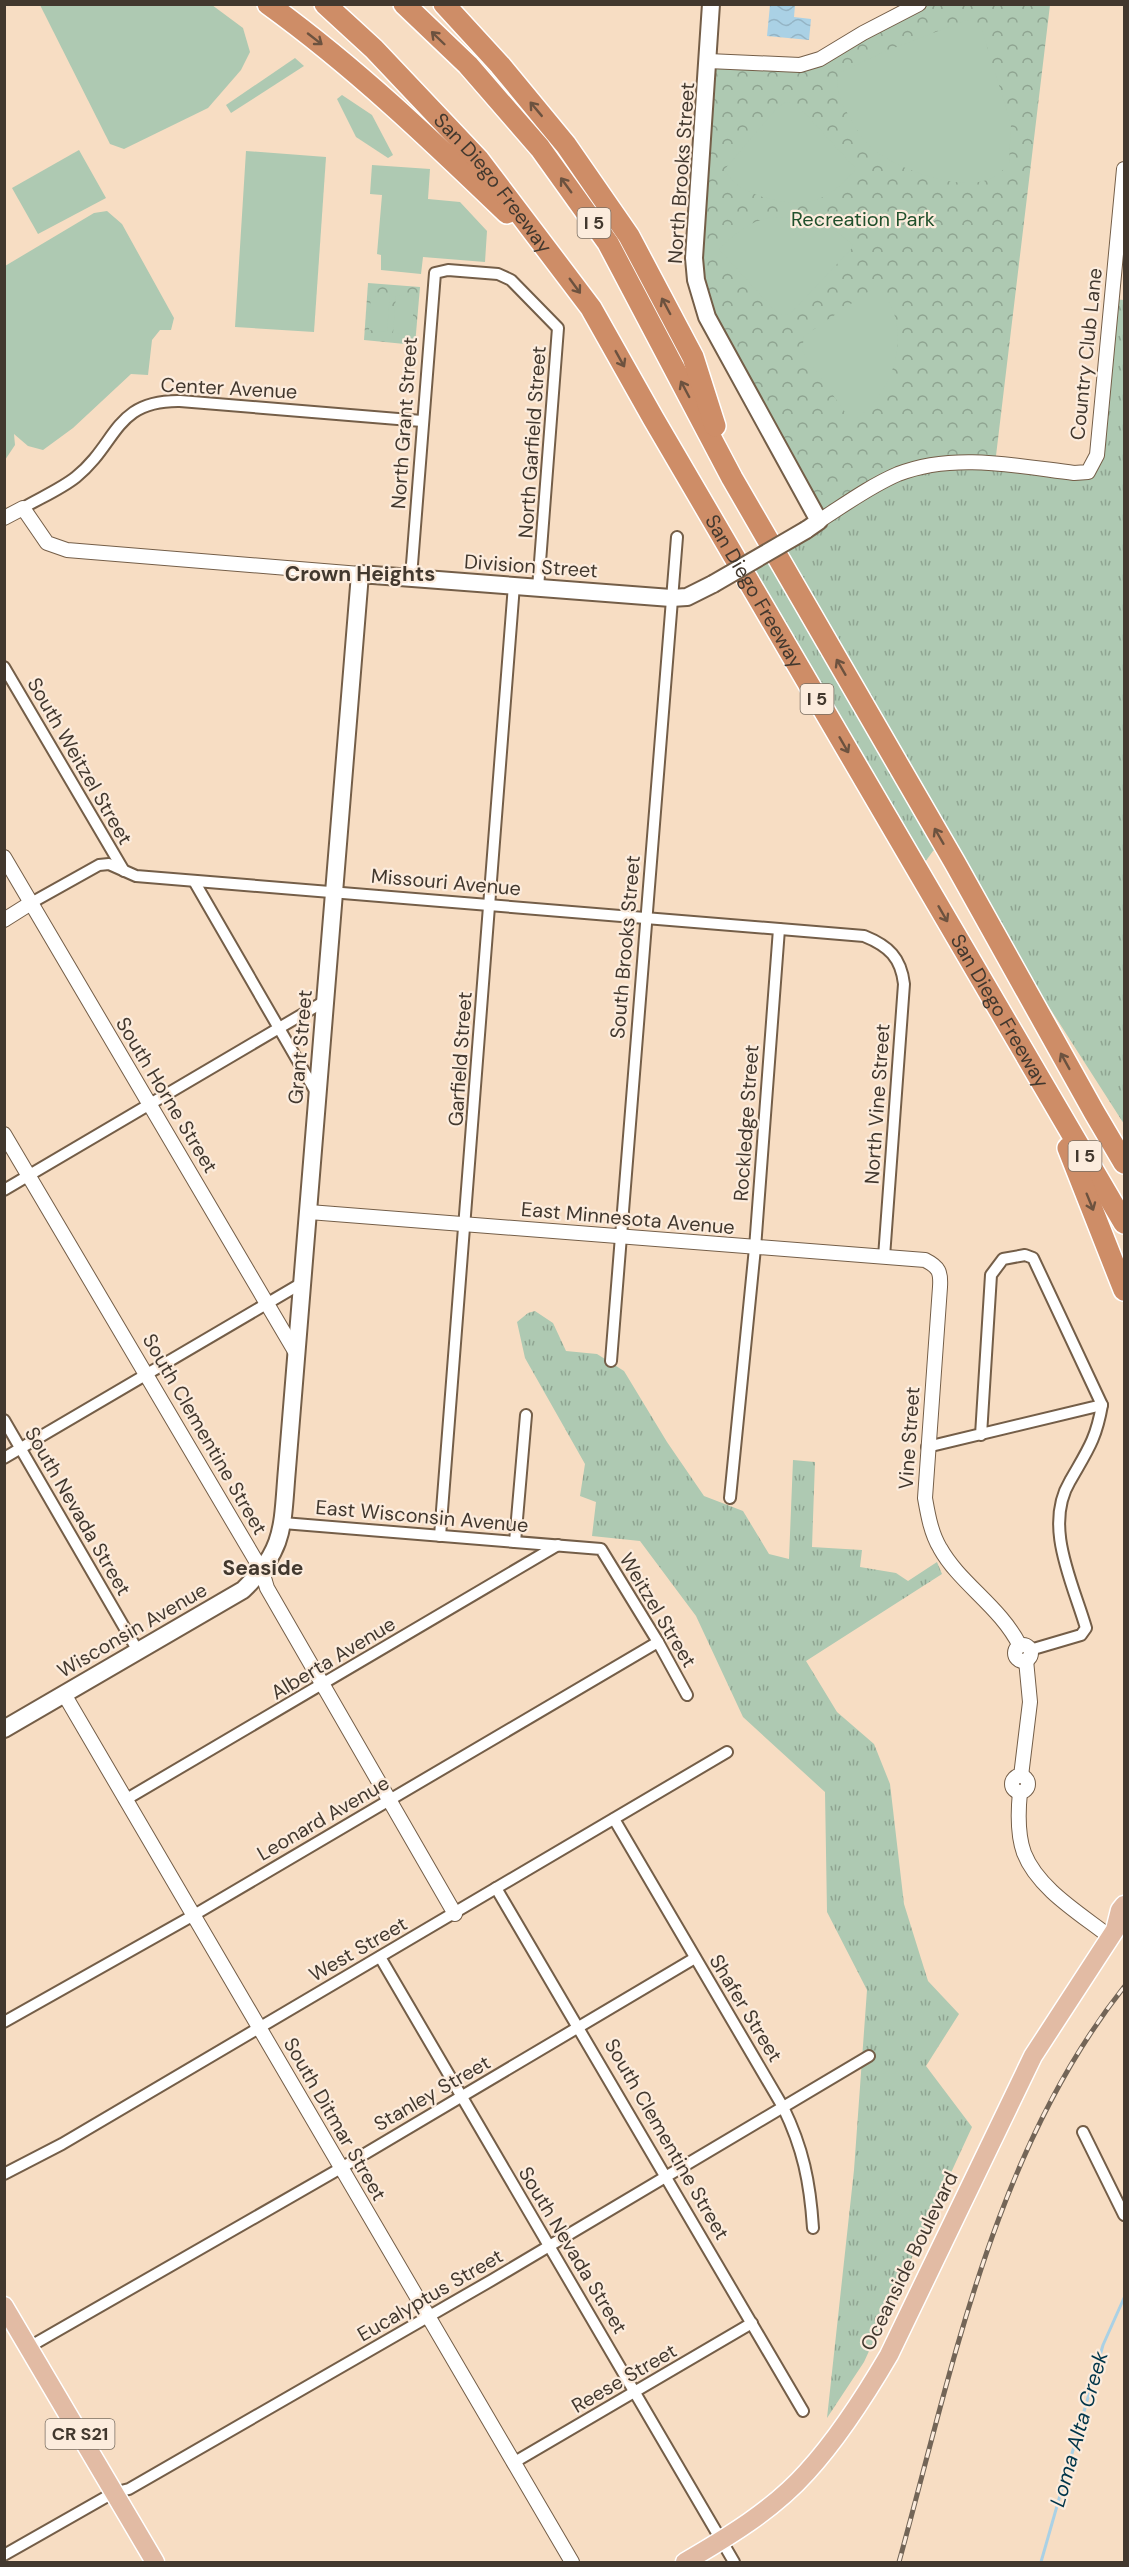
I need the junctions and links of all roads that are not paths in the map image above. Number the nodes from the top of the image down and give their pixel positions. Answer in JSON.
{"nodes":[{"id":1,"x":268,"y":4,"type":"edge"},
{"id":2,"x":325,"y":4,"type":"edge"},
{"id":3,"x":404,"y":4,"type":"edge"},
{"id":4,"x":444,"y":4,"type":"edge"},
{"id":5,"x":711,"y":4,"type":"edge"},
{"id":6,"x":919,"y":4,"type":"edge"},
{"id":7,"x":708,"y":61,"type":"junction"},
{"id":8,"x":1125,"y":170,"type":"edge"},
{"id":9,"x":560,"y":265,"type":"junction"},
{"id":10,"x":558,"y":334,"type":"joint"},
{"id":11,"x":422,"y":421,"type":"junction"},
{"id":12,"x":732,"y":478,"type":"junction"},
{"id":13,"x":23,"y":508,"type":"junction"},
{"id":14,"x":4,"y":518,"type":"edge"},
{"id":15,"x":812,"y":525,"type":"junction"},
{"id":16,"x":677,"y":537,"type":"dead end"},
{"id":17,"x":758,"y":559,"type":"joint"},
{"id":18,"x":360,"y":574,"type":"junction"},
{"id":19,"x":411,"y":577,"type":"junction"},
{"id":20,"x":514,"y":585,"type":"junction"},
{"id":21,"x":538,"y":588,"type":"junction"},
{"id":22,"x":671,"y":598,"type":"junction"},
{"id":23,"x":4,"y":667,"type":"edge"},
{"id":24,"x":4,"y":857,"type":"edge"},
{"id":25,"x":125,"y":873,"type":"junction"},
{"id":26,"x":194,"y":881,"type":"junction"},
{"id":27,"x":334,"y":892,"type":"junction"},
{"id":28,"x":31,"y":903,"type":"junction"},
{"id":29,"x":490,"y":905,"type":"junction"},
{"id":30,"x":646,"y":918,"type":"junction"},
{"id":31,"x":4,"y":920,"type":"edge"},
{"id":32,"x":779,"y":929,"type":"junction"},
{"id":33,"x":896,"y":955,"type":"joint"},
{"id":34,"x":325,"y":1001,"type":"junction"},
{"id":35,"x":279,"y":1028,"type":"junction"},
{"id":36,"x":1045,"y":1089,"type":"junction"},
{"id":37,"x":317,"y":1094,"type":"junction"},
{"id":38,"x":150,"y":1104,"type":"junction"},
{"id":39,"x":1094,"y":1112,"type":"junction"},
{"id":40,"x":4,"y":1134,"type":"edge"},
{"id":41,"x":1125,"y":1149,"type":"edge"},
{"id":42,"x":1125,"y":1163,"type":"edge"},
{"id":43,"x":29,"y":1175,"type":"junction"},
{"id":44,"x":4,"y":1190,"type":"edge"},
{"id":45,"x":309,"y":1212,"type":"junction"},
{"id":46,"x":1125,"y":1223,"type":"edge"},
{"id":47,"x":465,"y":1225,"type":"junction"},
{"id":48,"x":620,"y":1237,"type":"junction"},
{"id":49,"x":755,"y":1248,"type":"junction"},
{"id":50,"x":884,"y":1257,"type":"junction"},
{"id":51,"x":941,"y":1272,"type":"joint"},
{"id":52,"x":302,"y":1283,"type":"junction"},
{"id":53,"x":1125,"y":1290,"type":"edge"},
{"id":54,"x":268,"y":1303,"type":"junction"},
{"id":55,"x":296,"y":1353,"type":"junction"},
{"id":56,"x":611,"y":1360,"type":"dead end"},
{"id":57,"x":147,"y":1375,"type":"junction"},
{"id":58,"x":1102,"y":1405,"type":"junction"},
{"id":59,"x":526,"y":1415,"type":"dead end"},
{"id":60,"x":4,"y":1420,"type":"edge"},
{"id":61,"x":981,"y":1435,"type":"junction"},
{"id":62,"x":927,"y":1447,"type":"junction"},
{"id":63,"x":21,"y":1448,"type":"junction"},
{"id":64,"x":4,"y":1458,"type":"edge"},
{"id":65,"x":730,"y":1498,"type":"dead end"},
{"id":66,"x":282,"y":1523,"type":"junction"},
{"id":67,"x":440,"y":1536,"type":"junction"},
{"id":68,"x":515,"y":1542,"type":"junction"},
{"id":69,"x":558,"y":1545,"type":"junction"},
{"id":70,"x":262,"y":1571,"type":"junction"},
{"id":71,"x":658,"y":1642,"type":"junction"},
{"id":72,"x":138,"y":1651,"type":"junction"},
{"id":73,"x":1026,"y":1652,"type":"junction"},
{"id":74,"x":324,"y":1685,"type":"junction"},
{"id":75,"x":64,"y":1694,"type":"junction"},
{"id":76,"x":687,"y":1695,"type":"dead end"},
{"id":77,"x":7,"y":1722,"type":"edge"},
{"id":78,"x":727,"y":1752,"type":"dead end"},
{"id":79,"x":125,"y":1800,"type":"junction"},
{"id":80,"x":389,"y":1800,"type":"junction"},
{"id":81,"x":614,"y":1820,"type":"junction"},
{"id":82,"x":496,"y":1888,"type":"junction"},
{"id":83,"x":1125,"y":1905,"type":"edge"},
{"id":84,"x":455,"y":1914,"type":"junction"},
{"id":85,"x":194,"y":1915,"type":"junction"},
{"id":86,"x":1117,"y":1931,"type":"edge"},
{"id":87,"x":380,"y":1957,"type":"junction"},
{"id":88,"x":695,"y":1958,"type":"junction"},
{"id":89,"x":4,"y":2022,"type":"edge"},
{"id":90,"x":259,"y":2028,"type":"junction"},
{"id":91,"x":579,"y":2028,"type":"junction"},
{"id":92,"x":869,"y":2056,"type":"dead end"},
{"id":93,"x":462,"y":2097,"type":"junction"},
{"id":94,"x":783,"y":2107,"type":"junction"},
{"id":95,"x":1083,"y":2132,"type":"dead end"},
{"id":96,"x":341,"y":2168,"type":"junction"},
{"id":97,"x":4,"y":2174,"type":"edge"},
{"id":98,"x":666,"y":2177,"type":"junction"},
{"id":99,"x":1125,"y":2215,"type":"edge"},
{"id":100,"x":813,"y":2228,"type":"dead end"},
{"id":101,"x":549,"y":2245,"type":"junction"},
{"id":102,"x":4,"y":2306,"type":"edge"},
{"id":103,"x":428,"y":2316,"type":"junction"},
{"id":104,"x":752,"y":2323,"type":"junction"},
{"id":105,"x":29,"y":2347,"type":"junction"},
{"id":106,"x":636,"y":2392,"type":"junction"},
{"id":107,"x":802,"y":2411,"type":"dead end"},
{"id":108,"x":513,"y":2463,"type":"junction"},
{"id":109,"x":113,"y":2493,"type":"junction"},
{"id":110,"x":722,"y":2541,"type":"junction"},
{"id":111,"x":4,"y":2555,"type":"edge"},
{"id":112,"x":155,"y":2562,"type":"edge"},
{"id":113,"x":572,"y":2562,"type":"edge"},
{"id":114,"x":685,"y":2562,"type":"edge"},
{"id":115,"x":734,"y":2562,"type":"edge"}],
"edges":[{"from":1,"to":9,"type":"highway","one_way":true},
{"from":2,"to":9,"type":"highway","name":"San Diego Freeway","number":"I 5"},
{"from":12,"to":3,"type":"highway","name":"San Diego Freeway","number":"I 5","one_way":true},
{"from":12,"to":4,"type":"highway","one_way":true},
{"from":5,"to":7,"type":"main road","name":"North Brooks Street"},
{"from":6,"to":7,"type":"street"},
{"from":7,"to":15,"type":"main road","name":"North Brooks Street"},
{"from":8,"to":15,"type":"street","name":"Country Club Lane"},
{"from":9,"to":36,"type":"highway","name":"San Diego Freeway","number":"I 5","one_way":true},
{"from":10,"to":11,"type":"street","name":"North Grant Street"},
{"from":10,"to":21,"type":"street","name":"North Garfield Street"},
{"from":11,"to":13,"type":"street","name":"Center Avenue"},
{"from":11,"to":19,"type":"street","name":"North Grant Street"},
{"from":39,"to":12,"type":"highway","name":"San Diego Freeway","number":"I 5","one_way":true},
{"from":13,"to":14,"type":"street","name":"Center Avenue"},
{"from":13,"to":18,"type":"street","name":"Division Street"},
{"from":15,"to":17,"type":"main road","name":"Country Club Lane","bridge":true},
{"from":16,"to":22,"type":"street","name":"South Brooks Street"},
{"from":17,"to":22,"type":"main road","name":"Division Street","bridge":true},
{"from":18,"to":19,"type":"main road","name":"Division Street"},
{"from":18,"to":27,"type":"main road","name":"Grant Street"},
{"from":19,"to":20,"type":"main road","name":"Division Street"},
{"from":20,"to":21,"type":"main road","name":"Division Street"},
{"from":20,"to":29,"type":"street","name":"Garfield Street"},
{"from":21,"to":22,"type":"main road","name":"Division Street"},
{"from":22,"to":30,"type":"street","name":"South Brooks Street"},
{"from":23,"to":25,"type":"street","name":"South Weitzel Street"},
{"from":24,"to":28,"type":"street","name":"South Horne Street"},
{"from":25,"to":26,"type":"street","name":"Missouri Avenue"},
{"from":25,"to":28,"type":"street","name":"Missouri Avenue"},
{"from":26,"to":27,"type":"street","name":"Missouri Avenue"},
{"from":26,"to":35,"type":"street"},
{"from":27,"to":29,"type":"street","name":"Missouri Avenue"},
{"from":27,"to":34,"type":"main road","name":"Grant Street"},
{"from":28,"to":31,"type":"street","name":"Missouri Avenue"},
{"from":28,"to":38,"type":"street","name":"South Horne Street"},
{"from":29,"to":30,"type":"street","name":"Missouri Avenue"},
{"from":29,"to":47,"type":"street","name":"Garfield Street"},
{"from":30,"to":32,"type":"street","name":"Missouri Avenue"},
{"from":30,"to":48,"type":"street","name":"South Brooks Street"},
{"from":32,"to":33,"type":"street","name":"Missouri Avenue"},
{"from":32,"to":49,"type":"street","name":"Rockledge Street"},
{"from":33,"to":50,"type":"street","name":"North Vine Street"},
{"from":34,"to":35,"type":"street"},
{"from":34,"to":37,"type":"main road","name":"Grant Street"},
{"from":35,"to":37,"type":"street"},
{"from":35,"to":38,"type":"street"},
{"from":36,"to":46,"type":"highway","name":"San Diego Freeway","number":"I 5"},
{"from":36,"to":53,"type":"highway","one_way":true},
{"from":37,"to":45,"type":"main road","name":"Grant Street"},
{"from":38,"to":43,"type":"street"},
{"from":38,"to":54,"type":"street","name":"South Horne Street"},
{"from":39,"to":41,"type":"highway"},
{"from":39,"to":42,"type":"highway","name":"San Diego Freeway","number":"I 5"},
{"from":40,"to":43,"type":"street","name":"South Clementine Street"},
{"from":43,"to":44,"type":"street"},
{"from":43,"to":57,"type":"street","name":"South Clementine Street"},
{"from":45,"to":47,"type":"street","name":"East Minnesota Avenue"},
{"from":45,"to":52,"type":"main road","name":"Grant Street"},
{"from":47,"to":48,"type":"street","name":"East Minnesota Avenue"},
{"from":47,"to":67,"type":"street","name":"Garfield Street"},
{"from":48,"to":49,"type":"street","name":"East Minnesota Avenue"},
{"from":48,"to":56,"type":"street","name":"South Brooks Street"},
{"from":49,"to":50,"type":"street","name":"East Minnesota Avenue"},
{"from":49,"to":65,"type":"street","name":"Rockledge Street"},
{"from":50,"to":51,"type":"street","name":"East Minnesota Avenue"},
{"from":51,"to":62,"type":"street","name":"Vine Street"},
{"from":52,"to":54,"type":"street"},
{"from":52,"to":55,"type":"main road","name":"Grant Street"},
{"from":54,"to":55,"type":"street","name":"South Horne Street"},
{"from":54,"to":57,"type":"street"},
{"from":55,"to":66,"type":"main road","name":"Grant Street"},
{"from":57,"to":63,"type":"street"},
{"from":57,"to":70,"type":"street","name":"South Clementine Street"},
{"from":58,"to":61,"type":"street"},
{"from":58,"to":61,"type":"street"},
{"from":58,"to":73,"type":"street"},
{"from":59,"to":68,"type":"street"},
{"from":60,"to":63,"type":"street","name":"South Nevada Street"},
{"from":61,"to":62,"type":"street"},
{"from":62,"to":73,"type":"street","name":"Vine Street"},
{"from":63,"to":64,"type":"street"},
{"from":63,"to":72,"type":"street","name":"South Nevada Street"},
{"from":66,"to":67,"type":"street","name":"East Wisconsin Avenue"},
{"from":66,"to":70,"type":"main road","name":"Wisconsin Avenue"},
{"from":67,"to":68,"type":"street","name":"East Wisconsin Avenue"},
{"from":68,"to":69,"type":"street","name":"East Wisconsin Avenue"},
{"from":69,"to":71,"type":"street","name":"Weitzel Street"},
{"from":69,"to":74,"type":"street","name":"Alberta Avenue"},
{"from":70,"to":72,"type":"main road","name":"Wisconsin Avenue"},
{"from":70,"to":74,"type":"street","name":"South Clementine Street"},
{"from":71,"to":76,"type":"street","name":"Weitzel Street"},
{"from":71,"to":80,"type":"street","name":"Leonard Avenue"},
{"from":72,"to":75,"type":"main road","name":"Wisconsin Avenue"},
{"from":73,"to":86,"type":"street","name":"Vine Street"},
{"from":74,"to":79,"type":"street","name":"Alberta Avenue"},
{"from":74,"to":80,"type":"street","name":"South Clementine Street"},
{"from":75,"to":77,"type":"main road","name":"Wisconsin Avenue"},
{"from":75,"to":79,"type":"street","name":"South Ditmar Street"},
{"from":78,"to":81,"type":"street","name":"West Street"},
{"from":79,"to":85,"type":"street","name":"South Ditmar Street"},
{"from":80,"to":84,"type":"street","name":"South Clementine Street"},
{"from":80,"to":85,"type":"street","name":"Leonard Avenue"},
{"from":81,"to":82,"type":"street","name":"West Street"},
{"from":81,"to":88,"type":"street","name":"Shafer Street"},
{"from":82,"to":84,"type":"street","name":"West Street"},
{"from":82,"to":91,"type":"street","name":"South Clementine Street"},
{"from":83,"to":86,"type":"main road","name":"Oceanside Boulevard"},
{"from":84,"to":87,"type":"street","name":"West Street"},
{"from":85,"to":89,"type":"street","name":"Leonard Avenue"},
{"from":85,"to":90,"type":"street","name":"South Ditmar Street"},
{"from":86,"to":110,"type":"main road","name":"Oceanside Boulevard"},
{"from":87,"to":90,"type":"street","name":"West Street"},
{"from":87,"to":93,"type":"street","name":"South Nevada Street"},
{"from":88,"to":91,"type":"street","name":"Stanley Street"},
{"from":88,"to":94,"type":"street","name":"Shafer Street"},
{"from":90,"to":96,"type":"street","name":"South Ditmar Street"},
{"from":90,"to":97,"type":"street","name":"West Street"},
{"from":91,"to":93,"type":"street","name":"Stanley Street"},
{"from":91,"to":98,"type":"street","name":"South Clementine Street"},
{"from":92,"to":94,"type":"street","name":"Eucalyptus Street"},
{"from":93,"to":96,"type":"street","name":"Stanley Street"},
{"from":93,"to":101,"type":"street","name":"South Nevada Street"},
{"from":94,"to":98,"type":"street","name":"Eucalyptus Street"},
{"from":94,"to":100,"type":"street","name":"Shafer Street"},
{"from":95,"to":99,"type":"street"},
{"from":96,"to":103,"type":"street","name":"South Ditmar Street"},
{"from":96,"to":105,"type":"street","name":"Stanley Street"},
{"from":98,"to":101,"type":"street","name":"Eucalyptus Street"},
{"from":98,"to":104,"type":"street","name":"South Clementine Street"},
{"from":101,"to":103,"type":"street","name":"Eucalyptus Street"},
{"from":101,"to":106,"type":"street","name":"South Nevada Street"},
{"from":102,"to":105,"type":"main road","number":"CR S21"},
{"from":103,"to":108,"type":"street","name":"South Ditmar Street"},
{"from":103,"to":109,"type":"street","name":"Eucalyptus Street"},
{"from":104,"to":106,"type":"street","name":"Reese Street"},
{"from":104,"to":107,"type":"street","name":"South Clementine Street"},
{"from":105,"to":109,"type":"main road","number":"CR S21"},
{"from":106,"to":108,"type":"street","name":"Reese Street"},
{"from":106,"to":110,"type":"street","name":"South Nevada Street"},
{"from":108,"to":113,"type":"street","name":"South Ditmar Street"},
{"from":109,"to":111,"type":"street","name":"Eucalyptus Street"},
{"from":109,"to":112,"type":"main road","number":"CR S21"},
{"from":110,"to":114,"type":"main road","name":"Oceanside Boulevard"},
{"from":110,"to":115,"type":"street","name":"South Nevada Street"}]}
